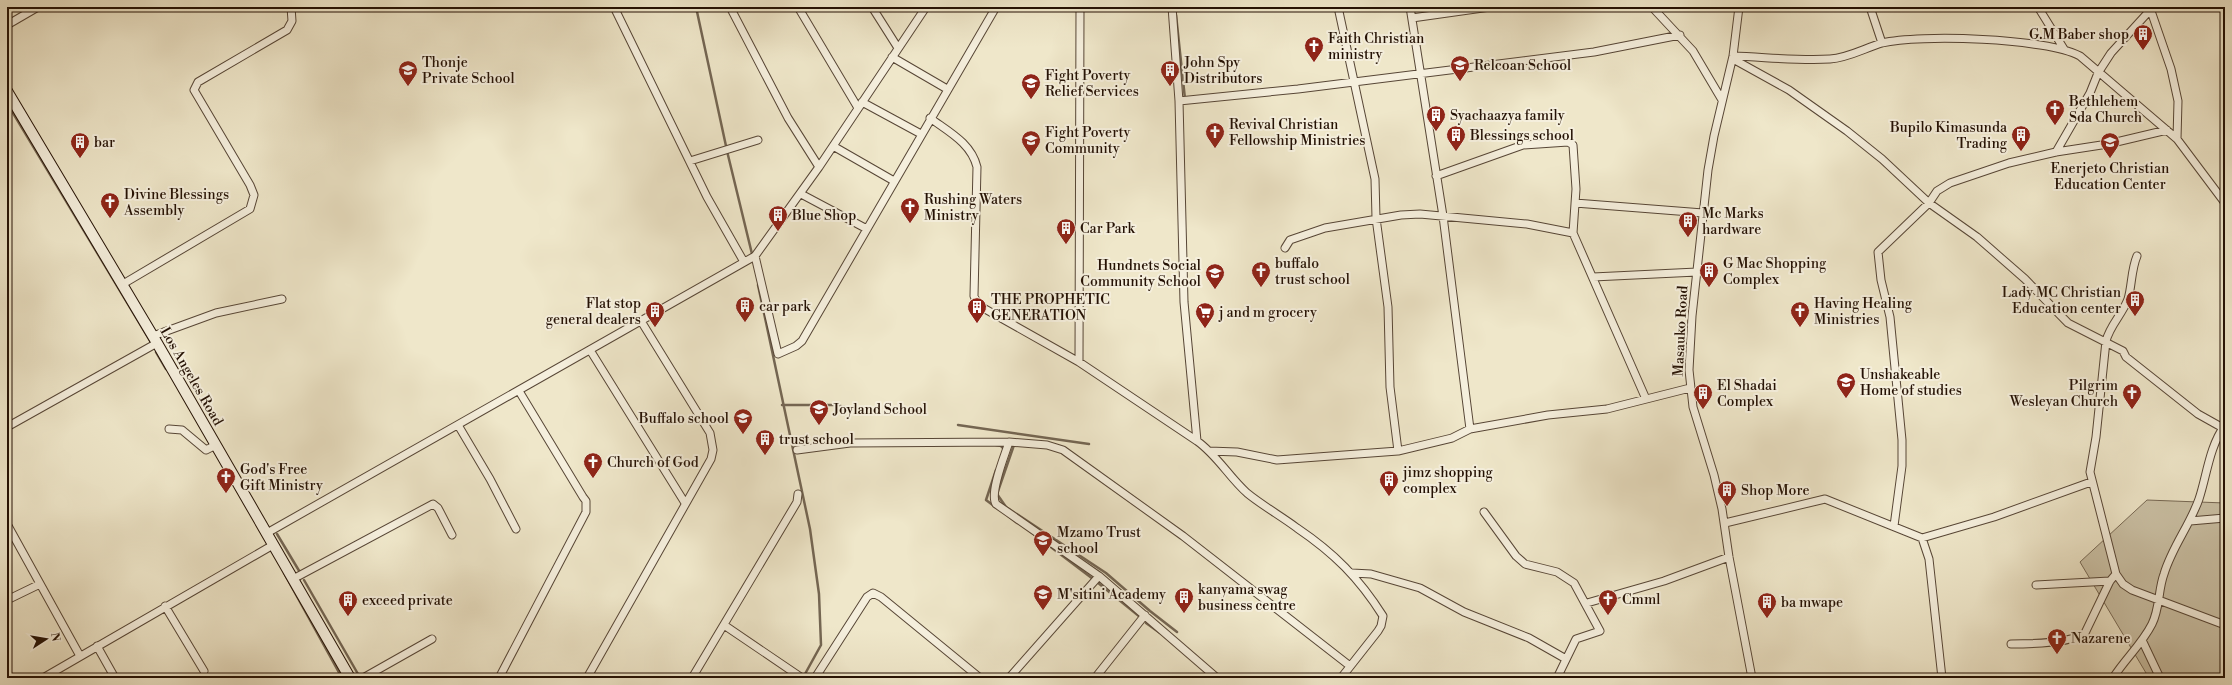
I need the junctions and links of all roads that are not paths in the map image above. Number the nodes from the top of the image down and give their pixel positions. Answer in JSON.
{"nodes":[{"id":1,"x":38,"y":7,"type":"edge"},
{"id":2,"x":291,"y":7,"type":"edge"},
{"id":3,"x":614,"y":7,"type":"edge"},
{"id":4,"x":730,"y":7,"type":"edge"},
{"id":5,"x":798,"y":7,"type":"edge"},
{"id":6,"x":872,"y":7,"type":"edge"},
{"id":7,"x":926,"y":7,"type":"edge"},
{"id":8,"x":996,"y":7,"type":"edge"},
{"id":9,"x":1080,"y":7,"type":"edge"},
{"id":10,"x":1172,"y":7,"type":"edge"},
{"id":11,"x":1338,"y":7,"type":"edge"},
{"id":12,"x":1410,"y":7,"type":"edge"},
{"id":13,"x":1490,"y":7,"type":"edge"},
{"id":14,"x":1652,"y":7,"type":"edge"},
{"id":15,"x":1739,"y":7,"type":"edge"},
{"id":16,"x":1870,"y":7,"type":"edge"},
{"id":17,"x":2038,"y":7,"type":"edge"},
{"id":18,"x":2152,"y":9,"type":"edge"},
{"id":19,"x":1412,"y":18,"type":"junction"},
{"id":20,"x":7,"y":25,"type":"edge"},
{"id":21,"x":1680,"y":35,"type":"junction"},
{"id":22,"x":1882,"y":43,"type":"junction"},
{"id":23,"x":898,"y":48,"type":"junction"},
{"id":24,"x":2064,"y":49,"type":"junction"},
{"id":25,"x":892,"y":57,"type":"junction"},
{"id":26,"x":1733,"y":58,"type":"junction"},
{"id":27,"x":1420,"y":73,"type":"junction"},
{"id":28,"x":2098,"y":73,"type":"junction"},
{"id":29,"x":1354,"y":80,"type":"junction"},
{"id":30,"x":947,"y":89,"type":"junction"},
{"id":31,"x":7,"y":91,"type":"edge"},
{"id":32,"x":1722,"y":100,"type":"junction"},
{"id":33,"x":1179,"y":101,"type":"junction"},
{"id":34,"x":860,"y":105,"type":"junction"},
{"id":35,"x":930,"y":118,"type":"junction"},
{"id":36,"x":2167,"y":130,"type":"junction"},
{"id":37,"x":921,"y":134,"type":"junction"},
{"id":38,"x":2177,"y":139,"type":"junction"},
{"id":39,"x":758,"y":140,"type":"dead end"},
{"id":40,"x":833,"y":146,"type":"junction"},
{"id":41,"x":2056,"y":152,"type":"junction"},
{"id":42,"x":690,"y":161,"type":"junction"},
{"id":43,"x":819,"y":167,"type":"junction"},
{"id":44,"x":1436,"y":176,"type":"junction"},
{"id":45,"x":894,"y":181,"type":"junction"},
{"id":46,"x":801,"y":194,"type":"junction"},
{"id":47,"x":1929,"y":202,"type":"junction"},
{"id":48,"x":1575,"y":203,"type":"junction"},
{"id":49,"x":2225,"y":203,"type":"edge"},
{"id":50,"x":1703,"y":213,"type":"junction"},
{"id":51,"x":1443,"y":216,"type":"junction"},
{"id":52,"x":1376,"y":218,"type":"junction"},
{"id":53,"x":867,"y":229,"type":"junction"},
{"id":54,"x":1573,"y":233,"type":"junction"},
{"id":55,"x":1285,"y":248,"type":"dead end"},
{"id":56,"x":755,"y":256,"type":"junction"},
{"id":57,"x":2137,"y":256,"type":"dead end"},
{"id":58,"x":744,"y":262,"type":"junction"},
{"id":59,"x":1697,"y":272,"type":"junction"},
{"id":60,"x":1592,"y":277,"type":"junction"},
{"id":61,"x":123,"y":284,"type":"junction"},
{"id":62,"x":282,"y":299,"type":"dead end"},
{"id":63,"x":641,"y":321,"type":"junction"},
{"id":64,"x":155,"y":340,"type":"junction"},
{"id":65,"x":2106,"y":341,"type":"junction"},
{"id":66,"x":590,"y":350,"type":"junction"},
{"id":67,"x":1079,"y":362,"type":"junction"},
{"id":68,"x":1690,"y":388,"type":"junction"},
{"id":69,"x":519,"y":391,"type":"junction"},
{"id":70,"x":1646,"y":399,"type":"junction"},
{"id":71,"x":458,"y":425,"type":"junction"},
{"id":72,"x":2224,"y":426,"type":"edge"},
{"id":73,"x":7,"y":427,"type":"edge"},
{"id":74,"x":169,"y":429,"type":"dead end"},
{"id":75,"x":1470,"y":429,"type":"junction"},
{"id":76,"x":1197,"y":441,"type":"junction"},
{"id":77,"x":1009,"y":442,"type":"junction"},
{"id":78,"x":216,"y":445,"type":"junction"},
{"id":79,"x":797,"y":450,"type":"dead end"},
{"id":80,"x":1209,"y":451,"type":"junction"},
{"id":81,"x":1398,"y":451,"type":"junction"},
{"id":82,"x":2091,"y":482,"type":"junction"},
{"id":83,"x":798,"y":494,"type":"dead end"},
{"id":84,"x":685,"y":503,"type":"junction"},
{"id":85,"x":1484,"y":512,"type":"dead end"},
{"id":86,"x":2225,"y":518,"type":"edge"},
{"id":87,"x":2190,"y":521,"type":"junction"},
{"id":88,"x":1724,"y":523,"type":"junction"},
{"id":89,"x":7,"y":524,"type":"edge"},
{"id":90,"x":1894,"y":526,"type":"junction"},
{"id":91,"x":516,"y":529,"type":"dead end"},
{"id":92,"x":267,"y":533,"type":"junction"},
{"id":93,"x":452,"y":535,"type":"dead end"},
{"id":94,"x":1922,"y":538,"type":"junction"},
{"id":95,"x":273,"y":545,"type":"junction"},
{"id":96,"x":1729,"y":557,"type":"junction"},
{"id":97,"x":1352,"y":573,"type":"junction"},
{"id":98,"x":2116,"y":574,"type":"junction"},
{"id":99,"x":1099,"y":576,"type":"junction"},
{"id":100,"x":293,"y":579,"type":"junction"},
{"id":101,"x":2110,"y":581,"type":"junction"},
{"id":102,"x":40,"y":584,"type":"junction"},
{"id":103,"x":2036,"y":585,"type":"dead end"},
{"id":104,"x":7,"y":600,"type":"edge"},
{"id":105,"x":2160,"y":602,"type":"junction"},
{"id":106,"x":1587,"y":603,"type":"junction"},
{"id":107,"x":165,"y":606,"type":"junction"},
{"id":108,"x":1145,"y":615,"type":"junction"},
{"id":109,"x":724,"y":625,"type":"junction"},
{"id":110,"x":2225,"y":625,"type":"edge"},
{"id":111,"x":432,"y":639,"type":"dead end"},
{"id":112,"x":2142,"y":640,"type":"junction"},
{"id":113,"x":2011,"y":644,"type":"dead end"},
{"id":114,"x":97,"y":646,"type":"junction"},
{"id":115,"x":80,"y":656,"type":"junction"},
{"id":116,"x":1566,"y":659,"type":"junction"},
{"id":117,"x":1350,"y":666,"type":"junction"},
{"id":118,"x":204,"y":671,"type":"dead end"},
{"id":119,"x":43,"y":678,"type":"edge"},
{"id":120,"x":115,"y":678,"type":"edge"},
{"id":121,"x":350,"y":678,"type":"edge"},
{"id":122,"x":363,"y":678,"type":"edge"},
{"id":123,"x":499,"y":678,"type":"edge"},
{"id":124,"x":587,"y":678,"type":"edge"},
{"id":125,"x":692,"y":678,"type":"edge"},
{"id":126,"x":802,"y":678,"type":"edge"},
{"id":127,"x":815,"y":678,"type":"edge"},
{"id":128,"x":980,"y":678,"type":"edge"},
{"id":129,"x":1009,"y":678,"type":"edge"},
{"id":130,"x":1095,"y":678,"type":"edge"},
{"id":131,"x":1218,"y":678,"type":"edge"},
{"id":132,"x":1341,"y":678,"type":"edge"},
{"id":133,"x":1557,"y":678,"type":"edge"},
{"id":134,"x":1752,"y":678,"type":"edge"},
{"id":135,"x":1942,"y":678,"type":"edge"},
{"id":136,"x":2113,"y":678,"type":"edge"},
{"id":137,"x":2160,"y":678,"type":"edge"}],
"edges":[{"from":1,"to":20,"type":"street"},
{"from":2,"to":61,"type":"street"},
{"from":3,"to":42,"type":"street"},
{"from":4,"to":43,"type":"street"},
{"from":5,"to":34,"type":"street"},
{"from":6,"to":23,"type":"street"},
{"from":7,"to":23,"type":"street"},
{"from":8,"to":30,"type":"street"},
{"from":9,"to":67,"type":"street"},
{"from":10,"to":33,"type":"street"},
{"from":11,"to":29,"type":"street"},
{"from":12,"to":19,"type":"street"},
{"from":13,"to":19,"type":"street"},
{"from":14,"to":21,"type":"street"},
{"from":15,"to":26,"type":"street","name":"Masauko Road"},
{"from":16,"to":22,"type":"street"},
{"from":17,"to":24,"type":"street"},
{"from":18,"to":28,"type":"street"},
{"from":18,"to":38,"type":"street"},
{"from":19,"to":27,"type":"street"},
{"from":21,"to":27,"type":"street"},
{"from":21,"to":32,"type":"street"},
{"from":22,"to":24,"type":"street"},
{"from":22,"to":26,"type":"street"},
{"from":23,"to":25,"type":"street"},
{"from":24,"to":28,"type":"street"},
{"from":25,"to":30,"type":"street"},
{"from":25,"to":34,"type":"street"},
{"from":26,"to":32,"type":"street","name":"Masauko Road"},
{"from":26,"to":47,"type":"street"},
{"from":27,"to":29,"type":"street"},
{"from":27,"to":44,"type":"street"},
{"from":28,"to":36,"type":"street"},
{"from":28,"to":41,"type":"street"},
{"from":29,"to":33,"type":"street"},
{"from":29,"to":52,"type":"street"},
{"from":30,"to":35,"type":"street"},
{"from":31,"to":61,"type":"main road","name":"Los Angeles Road"},
{"from":32,"to":50,"type":"street","name":"Masauko Road"},
{"from":33,"to":76,"type":"street"},
{"from":34,"to":37,"type":"street"},
{"from":34,"to":40,"type":"street"},
{"from":35,"to":37,"type":"street"},
{"from":35,"to":67,"type":"street"},
{"from":36,"to":38,"type":"street"},
{"from":36,"to":41,"type":"street"},
{"from":37,"to":45,"type":"street"},
{"from":38,"to":49,"type":"street"},
{"from":39,"to":42,"type":"street"},
{"from":40,"to":43,"type":"street"},
{"from":40,"to":45,"type":"street"},
{"from":41,"to":47,"type":"street"},
{"from":42,"to":58,"type":"street"},
{"from":43,"to":46,"type":"street"},
{"from":44,"to":48,"type":"street"},
{"from":44,"to":51,"type":"street"},
{"from":45,"to":53,"type":"street"},
{"from":46,"to":53,"type":"street"},
{"from":46,"to":56,"type":"street"},
{"from":47,"to":65,"type":"street"},
{"from":47,"to":90,"type":"street"},
{"from":48,"to":50,"type":"street"},
{"from":48,"to":54,"type":"street"},
{"from":50,"to":59,"type":"street","name":"Masauko Road"},
{"from":51,"to":52,"type":"street"},
{"from":51,"to":54,"type":"street"},
{"from":51,"to":75,"type":"street"},
{"from":52,"to":55,"type":"street"},
{"from":52,"to":81,"type":"street"},
{"from":53,"to":56,"type":"street"},
{"from":54,"to":60,"type":"street"},
{"from":56,"to":58,"type":"street"},
{"from":57,"to":65,"type":"street"},
{"from":58,"to":63,"type":"street"},
{"from":59,"to":60,"type":"street"},
{"from":59,"to":68,"type":"street","name":"Masauko Road"},
{"from":60,"to":70,"type":"street"},
{"from":61,"to":64,"type":"main road","name":"Los Angeles Road"},
{"from":62,"to":64,"type":"street"},
{"from":63,"to":66,"type":"street"},
{"from":63,"to":84,"type":"street"},
{"from":64,"to":73,"type":"street"},
{"from":64,"to":78,"type":"main road","name":"Los Angeles Road"},
{"from":65,"to":72,"type":"street"},
{"from":65,"to":82,"type":"street"},
{"from":66,"to":69,"type":"street"},
{"from":66,"to":84,"type":"street"},
{"from":67,"to":76,"type":"street"},
{"from":68,"to":70,"type":"street"},
{"from":68,"to":88,"type":"street","name":"Masauko Road"},
{"from":69,"to":71,"type":"street"},
{"from":69,"to":123,"type":"street"},
{"from":70,"to":75,"type":"street"},
{"from":71,"to":91,"type":"street"},
{"from":71,"to":92,"type":"street"},
{"from":72,"to":87,"type":"street"},
{"from":74,"to":78,"type":"street"},
{"from":75,"to":81,"type":"street"},
{"from":76,"to":80,"type":"street"},
{"from":77,"to":79,"type":"street"},
{"from":77,"to":99,"type":"street"},
{"from":77,"to":117,"type":"street"},
{"from":78,"to":92,"type":"main road","name":"Los Angeles Road"},
{"from":80,"to":81,"type":"street"},
{"from":80,"to":97,"type":"street"},
{"from":82,"to":94,"type":"street"},
{"from":82,"to":98,"type":"street"},
{"from":83,"to":109,"type":"street"},
{"from":84,"to":124,"type":"street"},
{"from":85,"to":106,"type":"street"},
{"from":86,"to":87,"type":"street"},
{"from":87,"to":105,"type":"street"},
{"from":88,"to":90,"type":"street"},
{"from":88,"to":96,"type":"street","name":"Masauko Road"},
{"from":89,"to":102,"type":"street"},
{"from":90,"to":94,"type":"street"},
{"from":92,"to":95,"type":"main road","name":"Los Angeles Road"},
{"from":93,"to":100,"type":"street"},
{"from":94,"to":135,"type":"street"},
{"from":95,"to":100,"type":"main road","name":"Los Angeles Road"},
{"from":95,"to":107,"type":"street"},
{"from":96,"to":106,"type":"street"},
{"from":96,"to":134,"type":"street","name":"Masauko Road"},
{"from":97,"to":116,"type":"street"},
{"from":97,"to":117,"type":"street"},
{"from":98,"to":101,"type":"street"},
{"from":98,"to":105,"type":"street"},
{"from":99,"to":108,"type":"street"},
{"from":99,"to":129,"type":"street"},
{"from":100,"to":121,"type":"main road","name":"Los Angeles Road"},
{"from":101,"to":103,"type":"street"},
{"from":101,"to":113,"type":"street"},
{"from":102,"to":104,"type":"street"},
{"from":102,"to":115,"type":"street"},
{"from":105,"to":110,"type":"street"},
{"from":105,"to":112,"type":"street"},
{"from":106,"to":116,"type":"street"},
{"from":107,"to":114,"type":"street"},
{"from":107,"to":118,"type":"street"},
{"from":108,"to":130,"type":"street"},
{"from":108,"to":131,"type":"street"},
{"from":109,"to":125,"type":"street"},
{"from":109,"to":126,"type":"street"},
{"from":111,"to":122,"type":"street"},
{"from":112,"to":136,"type":"street"},
{"from":112,"to":137,"type":"street"},
{"from":114,"to":115,"type":"street"},
{"from":114,"to":120,"type":"street"},
{"from":115,"to":119,"type":"street"},
{"from":116,"to":133,"type":"street"},
{"from":117,"to":132,"type":"street"},
{"from":127,"to":128,"type":"street"}]}
